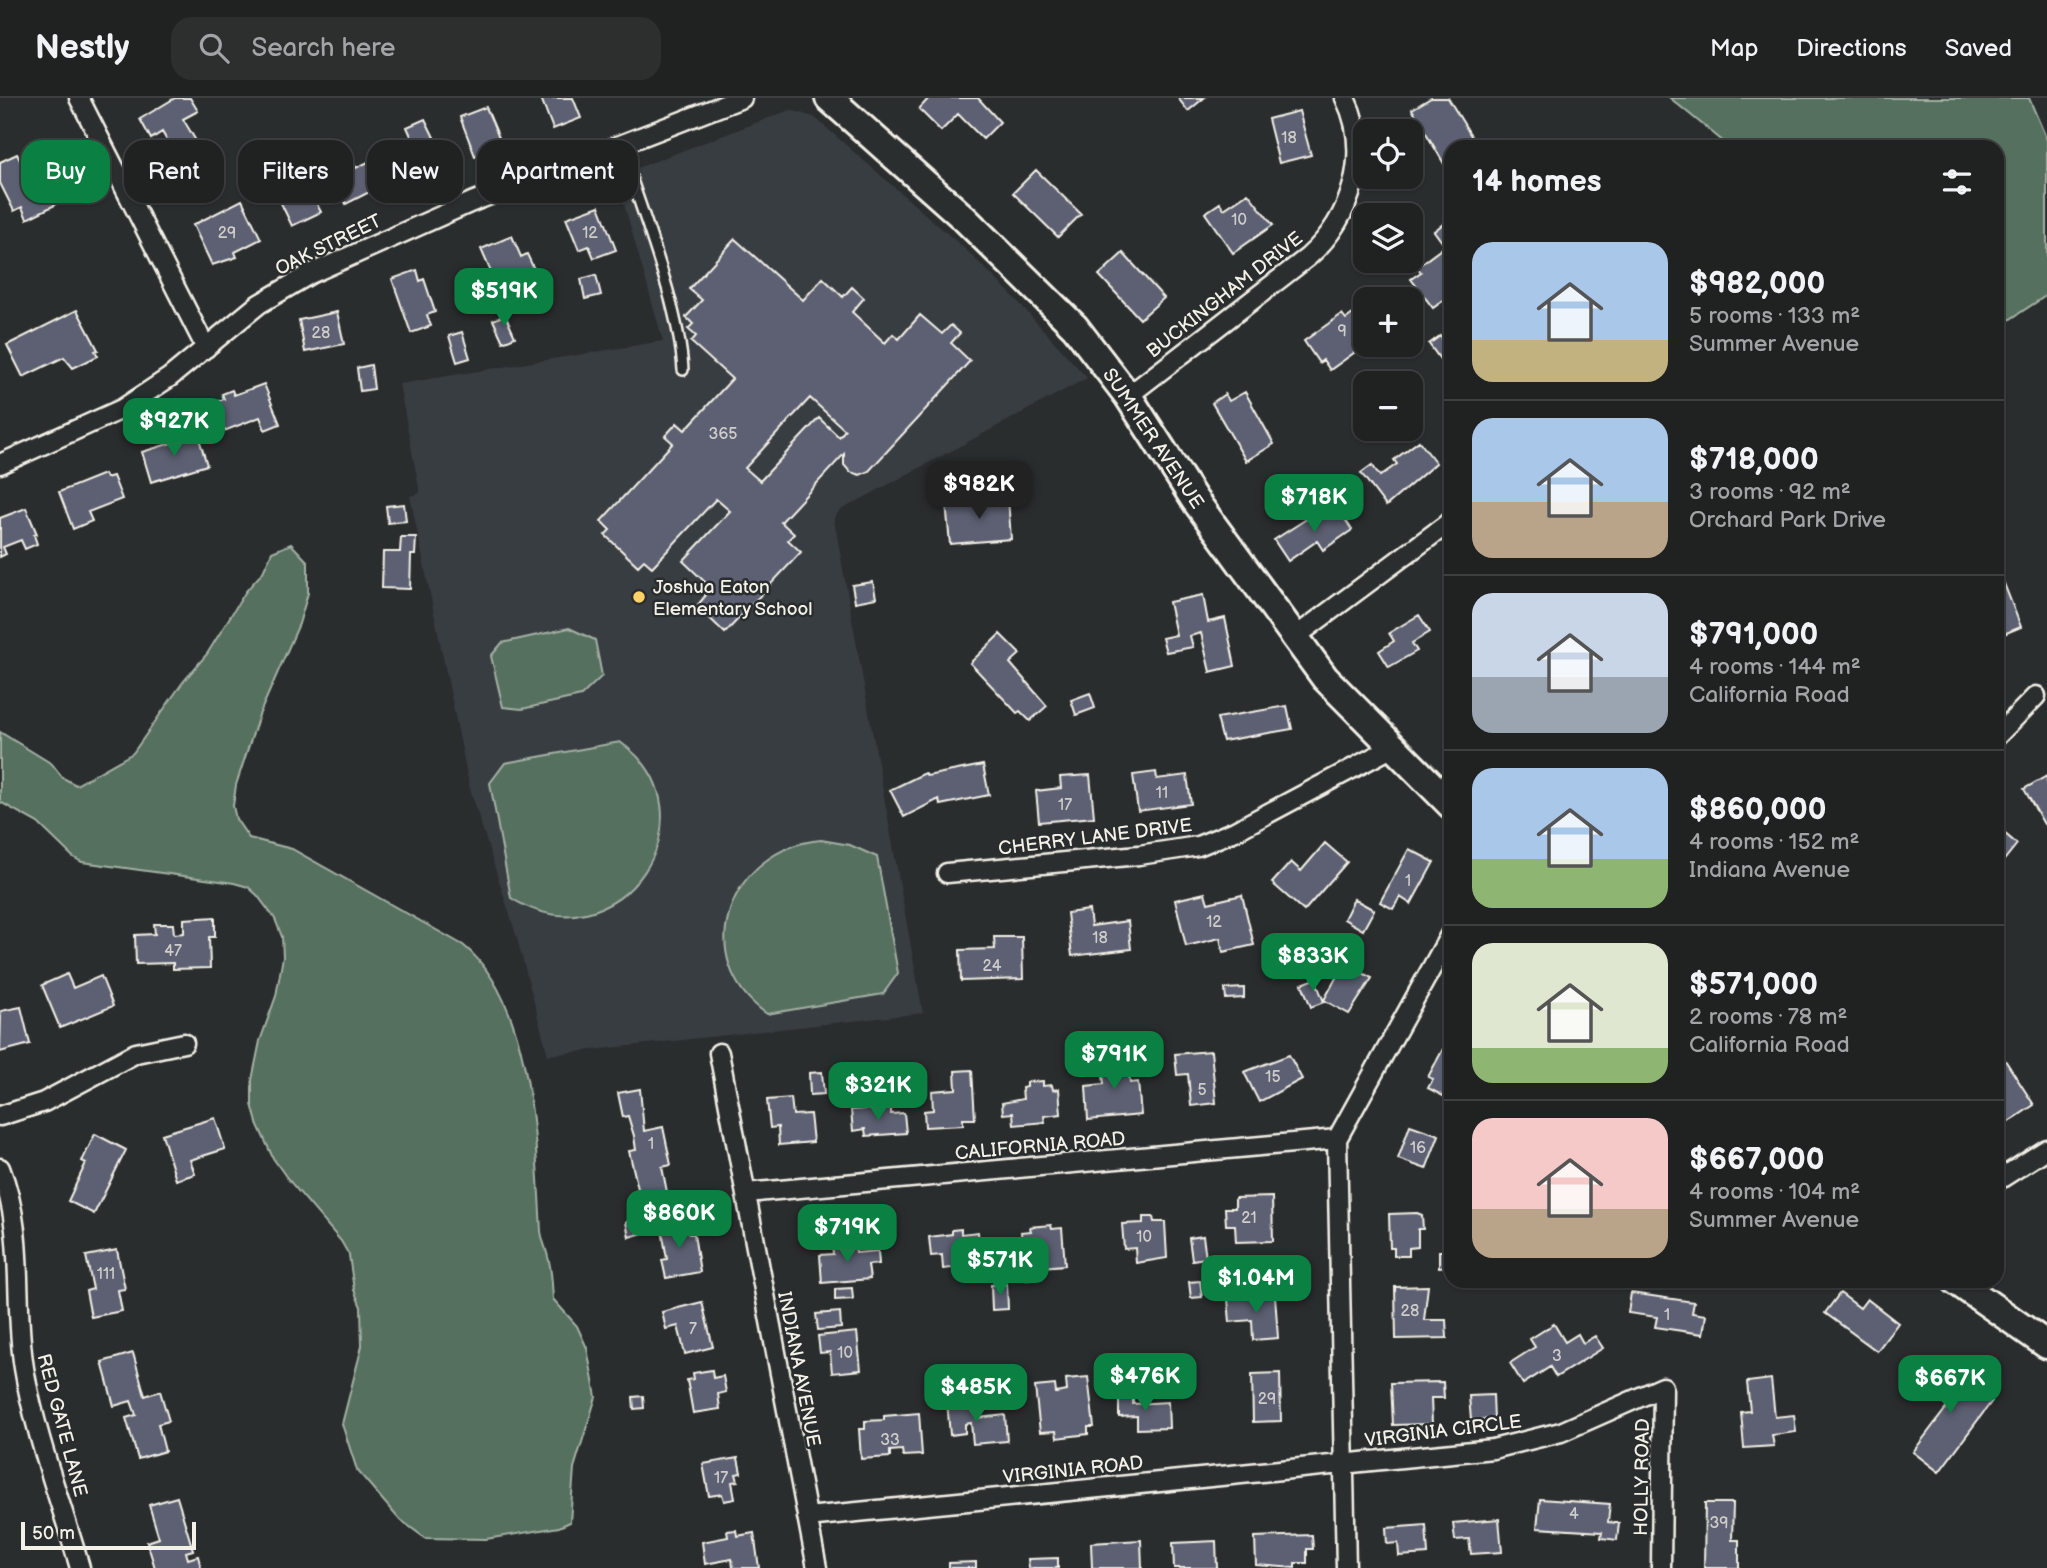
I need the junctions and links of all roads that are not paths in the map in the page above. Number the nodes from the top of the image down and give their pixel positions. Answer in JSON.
{"nodes":[{"id":1,"x":79,"y":98,"type":"edge"},
{"id":2,"x":742,"y":98,"type":"edge"},
{"id":3,"x":829,"y":98,"type":"edge"},
{"id":4,"x":1345,"y":98,"type":"edge"},
{"id":5,"x":636,"y":140,"type":"edge"},
{"id":6,"x":477,"y":200,"type":"edge"},
{"id":7,"x":638,"y":200,"type":"edge"},
{"id":8,"x":206,"y":348,"type":"junction"},
{"id":9,"x":683,"y":370,"type":"dead end"},
{"id":10,"x":1128,"y":396,"type":"junction"},
{"id":11,"x":0,"y":464,"type":"edge"},
{"id":12,"x":1444,"y":526,"type":"edge"},
{"id":13,"x":1294,"y":637,"type":"junction"},
{"id":14,"x":2036,"y":696,"type":"dead end"},
{"id":15,"x":2004,"y":729,"type":"edge"},
{"id":16,"x":1391,"y":748,"type":"junction"},
{"id":17,"x":1444,"y":798,"type":"edge"},
{"id":18,"x":947,"y":873,"type":"dead end"},
{"id":19,"x":1444,"y":946,"type":"edge"},
{"id":20,"x":184,"y":1043,"type":"dead end"},
{"id":21,"x":719,"y":1053,"type":"dead end"},
{"id":22,"x":0,"y":1116,"type":"edge"},
{"id":23,"x":1337,"y":1139,"type":"junction"},
{"id":24,"x":2047,"y":1149,"type":"edge"},
{"id":25,"x":0,"y":1168,"type":"edge"},
{"id":26,"x":2004,"y":1177,"type":"edge"},
{"id":27,"x":746,"y":1193,"type":"junction"},
{"id":28,"x":1966,"y":1288,"type":"edge"},
{"id":29,"x":2047,"y":1345,"type":"edge"},
{"id":30,"x":1662,"y":1387,"type":"joint"},
{"id":31,"x":1343,"y":1463,"type":"junction"},
{"id":32,"x":807,"y":1517,"type":"junction"},
{"id":33,"x":80,"y":1568,"type":"edge"},
{"id":34,"x":817,"y":1568,"type":"edge"},
{"id":35,"x":1346,"y":1568,"type":"edge"},
{"id":36,"x":1661,"y":1568,"type":"edge"}],
"edges":[{"from":1,"to":8,"type":"street"},
{"from":2,"to":5,"type":"street","name":"OAK STREET"},
{"from":3,"to":10,"type":"street","name":"SUMMER AVENUE"},
{"from":4,"to":10,"type":"street","name":"BUCKINGHAM DRIVE"},
{"from":6,"to":8,"type":"street","name":"OAK STREET"},
{"from":7,"to":9,"type":"lane"},
{"from":8,"to":11,"type":"street","name":"OAK STREET"},
{"from":10,"to":13,"type":"street","name":"SUMMER AVENUE"},
{"from":12,"to":13,"type":"street"},
{"from":13,"to":16,"type":"street","name":"SUMMER AVENUE"},
{"from":14,"to":15,"type":"street"},
{"from":16,"to":17,"type":"street","name":"SUMMER AVENUE"},
{"from":16,"to":18,"type":"street","name":"CHERRY LANE DRIVE"},
{"from":19,"to":23,"type":"street"},
{"from":20,"to":22,"type":"street"},
{"from":21,"to":27,"type":"street","name":"INDIANA AVENUE"},
{"from":23,"to":27,"type":"street","name":"CALIFORNIA ROAD"},
{"from":23,"to":31,"type":"street"},
{"from":24,"to":26,"type":"street"},
{"from":25,"to":33,"type":"street","name":"RED GATE LANE"},
{"from":27,"to":32,"type":"street","name":"INDIANA AVENUE"},
{"from":28,"to":29,"type":"street"},
{"from":30,"to":31,"type":"street","name":"VIRGINIA CIRCLE"},
{"from":30,"to":36,"type":"street","name":"HOLLY ROAD"},
{"from":31,"to":32,"type":"street","name":"VIRGINIA ROAD"},
{"from":31,"to":35,"type":"street"},
{"from":32,"to":34,"type":"street","name":"INDIANA AVENUE"}]}
